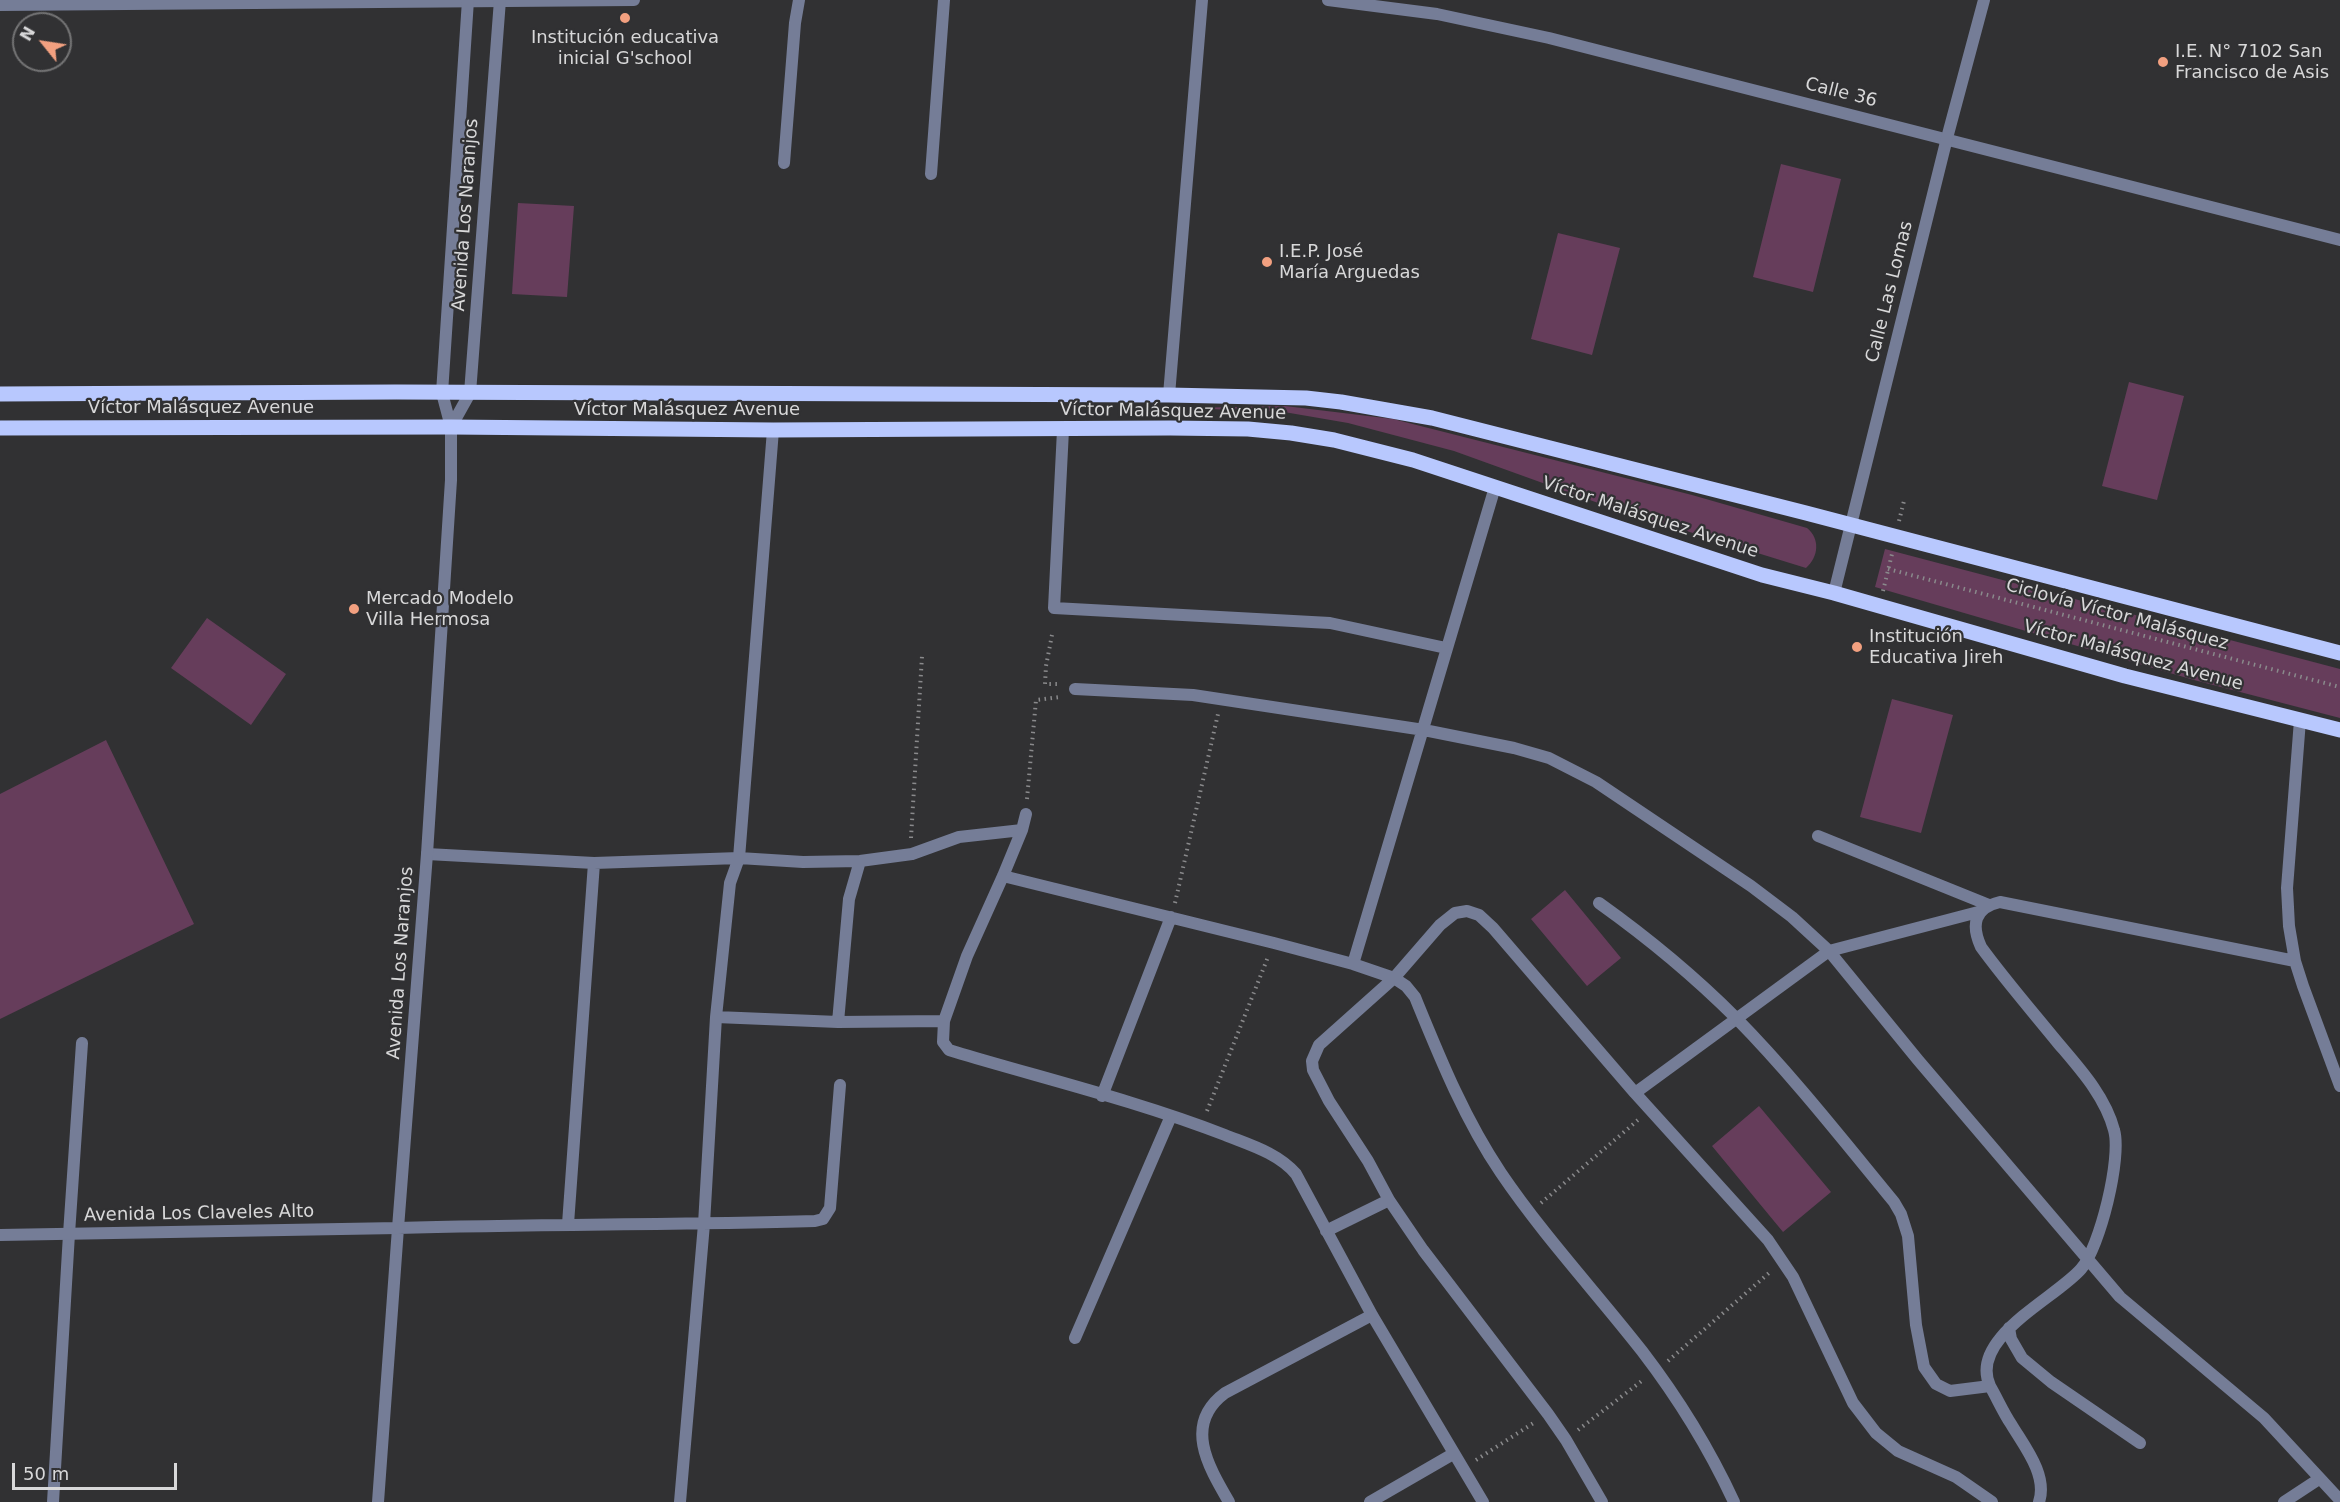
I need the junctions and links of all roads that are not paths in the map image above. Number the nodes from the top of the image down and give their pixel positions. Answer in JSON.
{"nodes":[{"id":1,"x":634,"y":0,"type":"edge"},
{"id":2,"x":799,"y":0,"type":"edge"},
{"id":3,"x":944,"y":0,"type":"edge"},
{"id":4,"x":1202,"y":0,"type":"edge"},
{"id":5,"x":1329,"y":0,"type":"edge"},
{"id":6,"x":1984,"y":0,"type":"edge"},
{"id":7,"x":468,"y":1,"type":"edge"},
{"id":8,"x":500,"y":1,"type":"edge"},
{"id":9,"x":0,"y":6,"type":"edge"},
{"id":10,"x":1947,"y":138,"type":"junction"},
{"id":11,"x":784,"y":163,"type":"dead end"},
{"id":12,"x":931,"y":174,"type":"dead end"},
{"id":13,"x":2340,"y":240,"type":"edge"},
{"id":14,"x":442,"y":393,"type":"junction"},
{"id":15,"x":470,"y":393,"type":"junction"},
{"id":16,"x":0,"y":394,"type":"edge"},
{"id":17,"x":1168,"y":396,"type":"junction"},
{"id":18,"x":452,"y":427,"type":"junction"},
{"id":19,"x":0,"y":428,"type":"edge"},
{"id":20,"x":773,"y":430,"type":"junction"},
{"id":21,"x":1063,"y":430,"type":"junction"},
{"id":22,"x":1495,"y":487,"type":"junction"},
{"id":23,"x":1850,"y":525,"type":"junction"},
{"id":24,"x":1834,"y":593,"type":"junction"},
{"id":25,"x":1446,"y":648,"type":"junction"},
{"id":26,"x":2340,"y":653,"type":"edge"},
{"id":27,"x":1075,"y":689,"type":"dead end"},
{"id":28,"x":2300,"y":720,"type":"junction"},
{"id":29,"x":1424,"y":730,"type":"junction"},
{"id":30,"x":2340,"y":730,"type":"edge"},
{"id":31,"x":1026,"y":814,"type":"road end"},
{"id":32,"x":1022,"y":830,"type":"junction"},
{"id":33,"x":1818,"y":836,"type":"dead end"},
{"id":34,"x":428,"y":854,"type":"junction"},
{"id":35,"x":739,"y":858,"type":"junction"},
{"id":36,"x":860,"y":861,"type":"junction"},
{"id":37,"x":594,"y":863,"type":"junction"},
{"id":38,"x":1003,"y":876,"type":"junction"},
{"id":39,"x":1599,"y":903,"type":"dead end"},
{"id":40,"x":1985,"y":908,"type":"junction"},
{"id":41,"x":1171,"y":917,"type":"junction"},
{"id":42,"x":1829,"y":951,"type":"junction"},
{"id":43,"x":2295,"y":961,"type":"junction"},
{"id":44,"x":1353,"y":964,"type":"junction"},
{"id":45,"x":1394,"y":978,"type":"junction"},
{"id":46,"x":716,"y":1017,"type":"junction"},
{"id":47,"x":1736,"y":1018,"type":"junction"},
{"id":48,"x":944,"y":1021,"type":"junction"},
{"id":49,"x":838,"y":1022,"type":"junction"},
{"id":50,"x":82,"y":1043,"type":"dead end"},
{"id":51,"x":840,"y":1085,"type":"dead end"},
{"id":52,"x":2340,"y":1086,"type":"edge"},
{"id":53,"x":1635,"y":1093,"type":"junction"},
{"id":54,"x":1102,"y":1095,"type":"junction"},
{"id":55,"x":1171,"y":1116,"type":"junction"},
{"id":56,"x":1389,"y":1200,"type":"junction"},
{"id":57,"x":568,"y":1224,"type":"junction"},
{"id":58,"x":704,"y":1224,"type":"junction"},
{"id":59,"x":398,"y":1227,"type":"junction"},
{"id":60,"x":1326,"y":1231,"type":"junction"},
{"id":61,"x":69,"y":1234,"type":"junction"},
{"id":62,"x":0,"y":1235,"type":"edge"},
{"id":63,"x":2089,"y":1258,"type":"junction"},
{"id":64,"x":1372,"y":1315,"type":"junction"},
{"id":65,"x":2009,"y":1328,"type":"junction"},
{"id":66,"x":1075,"y":1338,"type":"dead end"},
{"id":67,"x":1990,"y":1386,"type":"junction"},
{"id":68,"x":2140,"y":1443,"type":"dead end"},
{"id":69,"x":1453,"y":1454,"type":"junction"},
{"id":70,"x":2319,"y":1479,"type":"junction"},
{"id":71,"x":2340,"y":1500,"type":"edge"},
{"id":72,"x":54,"y":1502,"type":"edge"},
{"id":73,"x":378,"y":1502,"type":"edge"},
{"id":74,"x":680,"y":1502,"type":"edge"},
{"id":75,"x":1229,"y":1502,"type":"edge"},
{"id":76,"x":1370,"y":1502,"type":"edge"},
{"id":77,"x":1484,"y":1502,"type":"edge"},
{"id":78,"x":1602,"y":1502,"type":"edge"},
{"id":79,"x":1734,"y":1502,"type":"edge"},
{"id":80,"x":1992,"y":1502,"type":"edge"},
{"id":81,"x":2039,"y":1502,"type":"edge"},
{"id":82,"x":2284,"y":1502,"type":"edge"}],
"edges":[{"from":1,"to":8,"type":"street"},
{"from":2,"to":11,"type":"street"},
{"from":3,"to":12,"type":"street"},
{"from":4,"to":17,"type":"street"},
{"from":5,"to":10,"type":"street","name":"Calle 36"},
{"from":6,"to":10,"type":"street","name":"Calle Las Lomas"},
{"from":7,"to":8,"type":"street"},
{"from":7,"to":9,"type":"street"},
{"from":7,"to":14,"type":"street","name":"Avenida Los Naranjos"},
{"from":8,"to":15,"type":"street","name":"Avenida Los Naranjos"},
{"from":10,"to":13,"type":"street","name":"Calle 36"},
{"from":10,"to":23,"type":"street","name":"Calle Las Lomas"},
{"from":14,"to":15,"type":"main road","name":"Víctor Malásquez Avenue"},
{"from":14,"to":16,"type":"main road","name":"Víctor Malásquez Avenue"},
{"from":14,"to":18,"type":"street","name":"Avenida Los Naranjos"},
{"from":15,"to":17,"type":"main road","name":"Víctor Malásquez Avenue"},
{"from":15,"to":18,"type":"street","name":"Avenida Los Naranjos"},
{"from":17,"to":23,"type":"main road","name":"Víctor Malásquez Avenue"},
{"from":18,"to":19,"type":"main road","name":"Víctor Malásquez Avenue"},
{"from":18,"to":20,"type":"main road","name":"Víctor Malásquez Avenue"},
{"from":18,"to":34,"type":"street","name":"Avenida Los Naranjos"},
{"from":20,"to":21,"type":"main road","name":"Víctor Malásquez Avenue"},
{"from":20,"to":35,"type":"street"},
{"from":21,"to":22,"type":"main road","name":"Víctor Malásquez Avenue"},
{"from":21,"to":25,"type":"street"},
{"from":22,"to":24,"type":"main road","name":"Víctor Malásquez Avenue"},
{"from":22,"to":25,"type":"street"},
{"from":23,"to":24,"type":"street","name":"Calle Las Lomas"},
{"from":23,"to":26,"type":"main road","name":"Víctor Malásquez Avenue"},
{"from":24,"to":28,"type":"main road","name":"Víctor Malásquez Avenue"},
{"from":25,"to":29,"type":"street"},
{"from":27,"to":29,"type":"street"},
{"from":28,"to":30,"type":"main road","name":"Víctor Malásquez Avenue"},
{"from":28,"to":43,"type":"street"},
{"from":29,"to":42,"type":"street"},
{"from":29,"to":44,"type":"street"},
{"from":31,"to":32,"type":"street"},
{"from":32,"to":36,"type":"street"},
{"from":32,"to":38,"type":"street"},
{"from":33,"to":40,"type":"street"},
{"from":34,"to":37,"type":"street"},
{"from":34,"to":59,"type":"street","name":"Avenida Los Naranjos"},
{"from":35,"to":36,"type":"street"},
{"from":35,"to":37,"type":"street"},
{"from":35,"to":46,"type":"street"},
{"from":36,"to":49,"type":"street"},
{"from":37,"to":57,"type":"street"},
{"from":38,"to":41,"type":"street"},
{"from":38,"to":48,"type":"street"},
{"from":39,"to":47,"type":"street"},
{"from":40,"to":42,"type":"street"},
{"from":40,"to":43,"type":"street"},
{"from":40,"to":63,"type":"street"},
{"from":41,"to":44,"type":"street"},
{"from":41,"to":54,"type":"street"},
{"from":42,"to":47,"type":"street"},
{"from":42,"to":63,"type":"street"},
{"from":43,"to":52,"type":"street"},
{"from":44,"to":45,"type":"street"},
{"from":45,"to":53,"type":"street"},
{"from":45,"to":56,"type":"street"},
{"from":45,"to":79,"type":"street"},
{"from":46,"to":49,"type":"street"},
{"from":46,"to":58,"type":"street"},
{"from":47,"to":53,"type":"street"},
{"from":47,"to":67,"type":"street"},
{"from":48,"to":49,"type":"street"},
{"from":48,"to":54,"type":"street"},
{"from":50,"to":61,"type":"street"},
{"from":51,"to":58,"type":"street","name":"Avenida Los Claveles Alto"},
{"from":53,"to":80,"type":"street"},
{"from":54,"to":55,"type":"street"},
{"from":55,"to":60,"type":"street"},
{"from":55,"to":66,"type":"street"},
{"from":56,"to":60,"type":"street"},
{"from":56,"to":78,"type":"street"},
{"from":57,"to":58,"type":"street","name":"Avenida Los Claveles Alto"},
{"from":57,"to":59,"type":"street","name":"Avenida Los Claveles Alto"},
{"from":58,"to":74,"type":"street"},
{"from":59,"to":61,"type":"street","name":"Avenida Los Claveles Alto"},
{"from":59,"to":73,"type":"street","name":"Avenida Los Naranjos"},
{"from":60,"to":64,"type":"street"},
{"from":61,"to":62,"type":"street","name":"Avenida Los Claveles Alto"},
{"from":61,"to":72,"type":"street"},
{"from":63,"to":65,"type":"street"},
{"from":63,"to":70,"type":"street"},
{"from":64,"to":69,"type":"street"},
{"from":64,"to":75,"type":"street"},
{"from":65,"to":67,"type":"street"},
{"from":65,"to":68,"type":"street"},
{"from":67,"to":81,"type":"street"},
{"from":69,"to":76,"type":"street"},
{"from":69,"to":77,"type":"street"},
{"from":70,"to":71,"type":"street"},
{"from":70,"to":82,"type":"street"}]}
